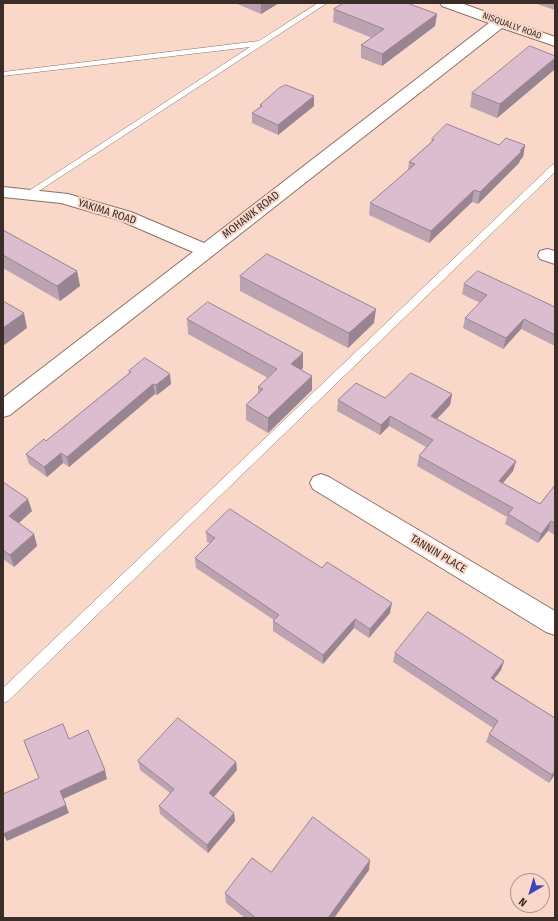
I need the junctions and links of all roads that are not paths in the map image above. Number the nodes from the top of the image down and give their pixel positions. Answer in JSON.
{"nodes":[{"id":1,"x":323,"y":3,"type":"edge"},
{"id":2,"x":447,"y":3,"type":"edge"},
{"id":3,"x":500,"y":22,"type":"junction"},
{"id":4,"x":262,"y":42,"type":"junction"},
{"id":5,"x":555,"y":42,"type":"edge"},
{"id":6,"x":3,"y":74,"type":"edge"},
{"id":7,"x":555,"y":167,"type":"edge"},
{"id":8,"x":3,"y":192,"type":"edge"},
{"id":9,"x":28,"y":194,"type":"junction"},
{"id":10,"x":205,"y":250,"type":"junction"},
{"id":11,"x":3,"y":408,"type":"edge"},
{"id":12,"x":321,"y":483,"type":"dead end"},
{"id":13,"x":555,"y":624,"type":"edge"},
{"id":14,"x":3,"y":697,"type":"edge"}],
"edges":[{"from":1,"to":4,"type":"lane"},
{"from":2,"to":3,"type":"street","name":"NISQUALLY ROAD"},
{"from":3,"to":5,"type":"street","name":"NISQUALLY ROAD"},
{"from":3,"to":10,"type":"street","name":"MOHAWK ROAD"},
{"from":4,"to":6,"type":"lane"},
{"from":4,"to":9,"type":"lane"},
{"from":7,"to":14,"type":"lane"},
{"from":8,"to":9,"type":"street","name":"YAKIMA ROAD"},
{"from":9,"to":10,"type":"street","name":"YAKIMA ROAD"},
{"from":10,"to":11,"type":"street","name":"MOHAWK ROAD"},
{"from":12,"to":13,"type":"street","name":"TANNIN PLACE"}]}
